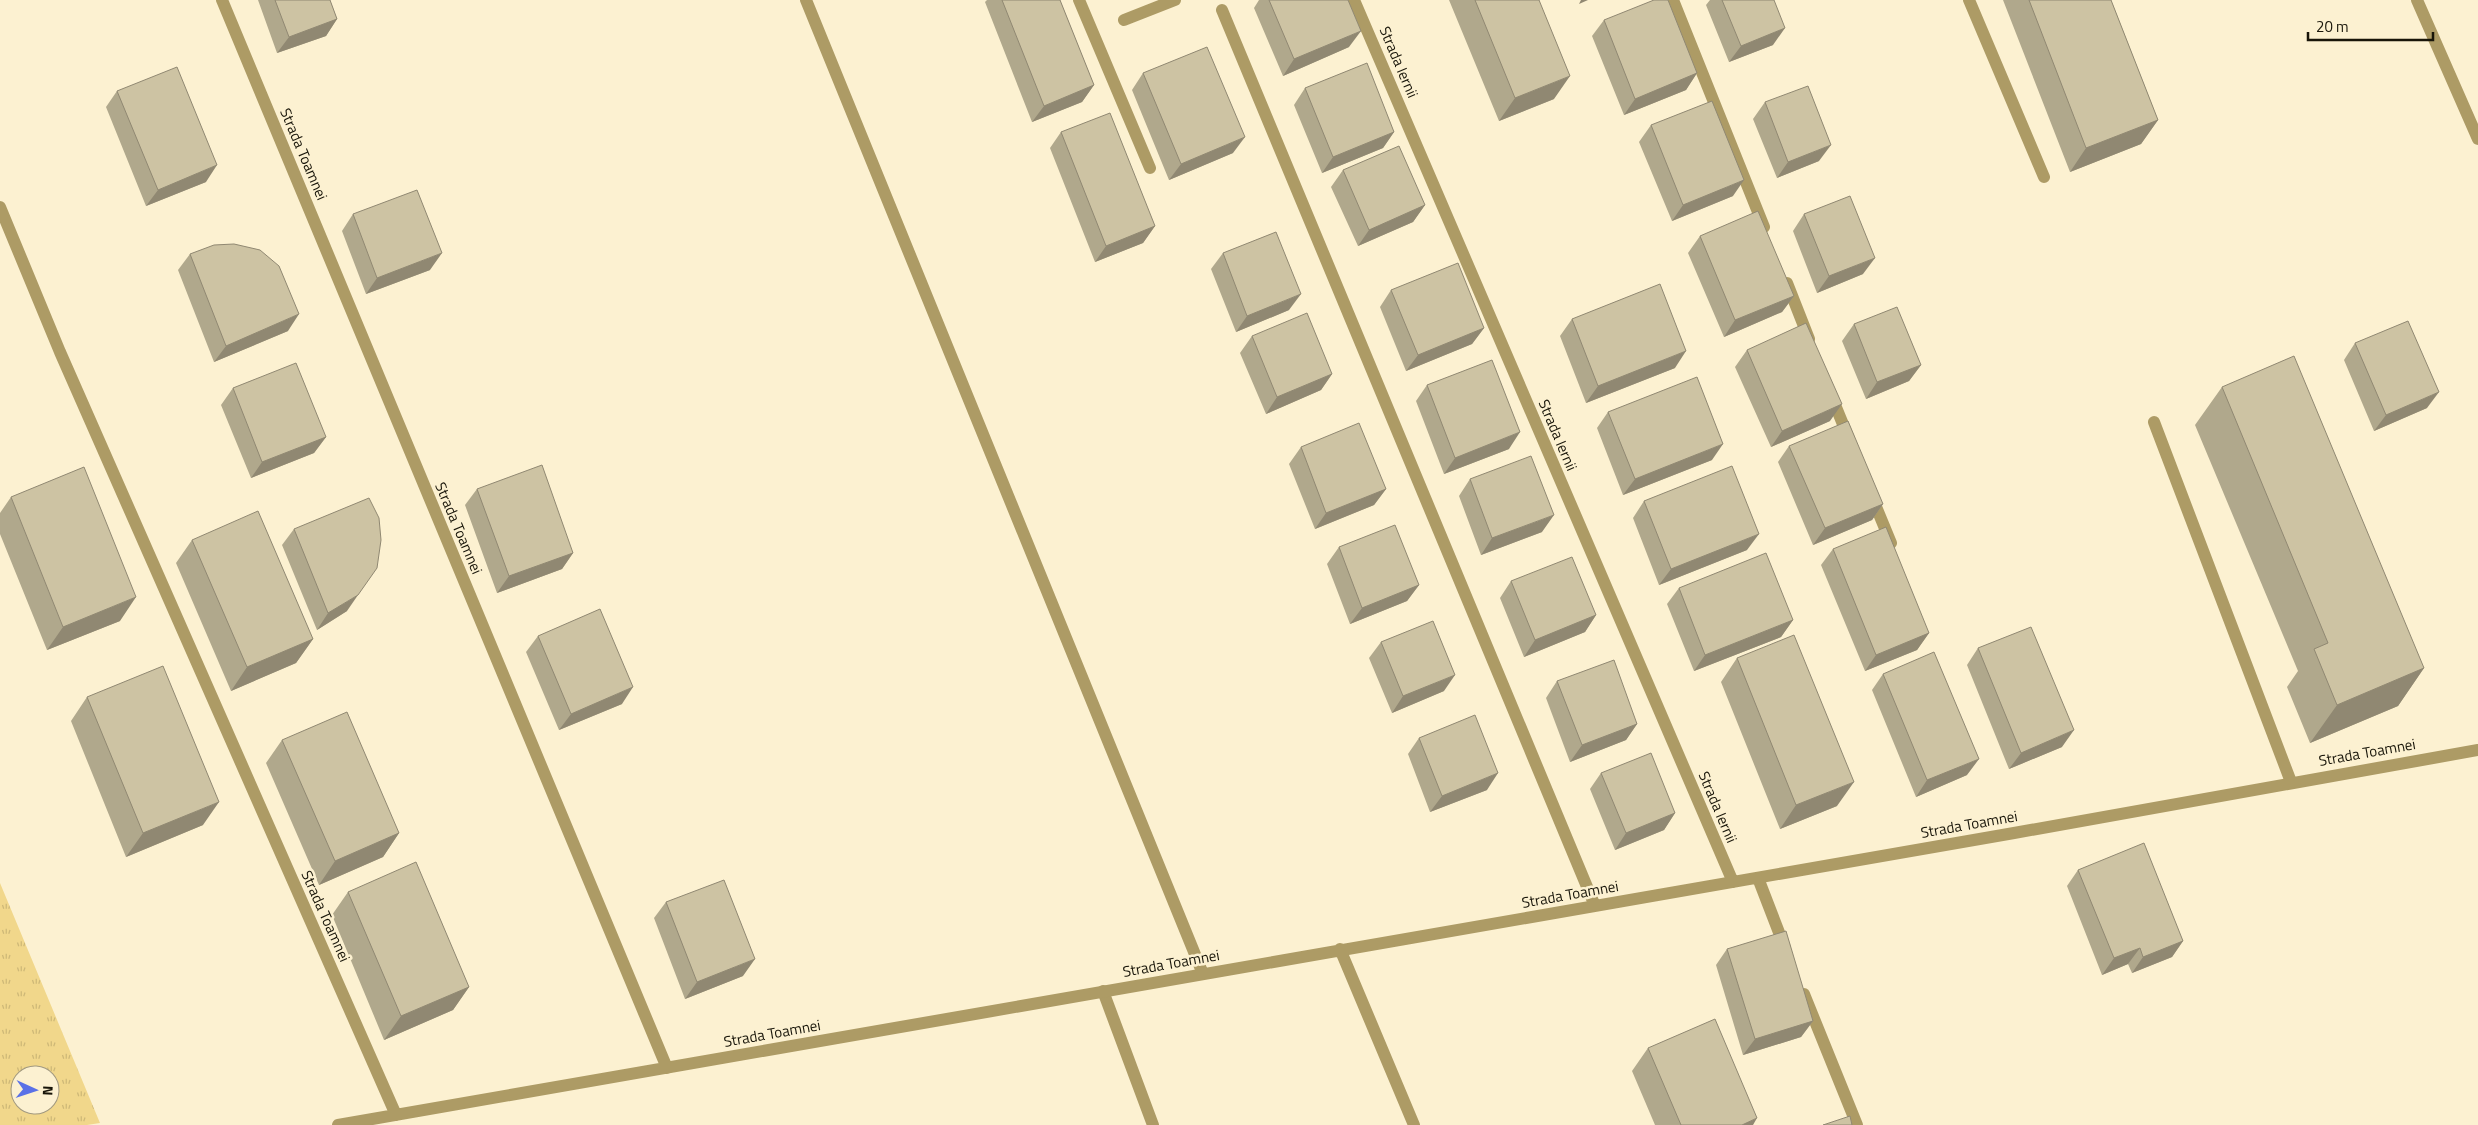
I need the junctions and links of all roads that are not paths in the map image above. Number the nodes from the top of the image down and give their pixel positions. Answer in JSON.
{"nodes":[{"id":1,"x":222,"y":0,"type":"edge"},
{"id":2,"x":806,"y":0,"type":"edge"},
{"id":3,"x":1079,"y":0,"type":"edge"},
{"id":4,"x":1175,"y":0,"type":"edge"},
{"id":5,"x":1354,"y":0,"type":"edge"},
{"id":6,"x":1673,"y":0,"type":"edge"},
{"id":7,"x":1969,"y":0,"type":"edge"},
{"id":8,"x":2417,"y":0,"type":"edge"},
{"id":9,"x":1222,"y":10,"type":"dead end"},
{"id":10,"x":1124,"y":20,"type":"dead end"},
{"id":11,"x":2478,"y":139,"type":"edge"},
{"id":12,"x":1150,"y":168,"type":"dead end"},
{"id":13,"x":2044,"y":177,"type":"dead end"},
{"id":14,"x":0,"y":207,"type":"edge"},
{"id":15,"x":1769,"y":240,"type":"edge"},
{"id":16,"x":1780,"y":268,"type":"edge"},
{"id":17,"x":1814,"y":351,"type":"edge"},
{"id":18,"x":1825,"y":379,"type":"edge"},
{"id":19,"x":2154,"y":422,"type":"dead end"},
{"id":20,"x":1854,"y":453,"type":"edge"},
{"id":21,"x":1866,"y":480,"type":"edge"},
{"id":22,"x":1895,"y":554,"type":"edge"},
{"id":23,"x":2478,"y":750,"type":"edge"},
{"id":24,"x":2291,"y":782,"type":"junction"},
{"id":25,"x":1758,"y":878,"type":"junction"},
{"id":26,"x":1733,"y":882,"type":"junction"},
{"id":27,"x":1595,"y":906,"type":"junction"},
{"id":28,"x":1340,"y":949,"type":"junction"},
{"id":29,"x":1790,"y":959,"type":"edge"},
{"id":30,"x":1203,"y":974,"type":"junction"},
{"id":31,"x":1800,"y":986,"type":"edge"},
{"id":32,"x":1103,"y":992,"type":"junction"},
{"id":33,"x":667,"y":1068,"type":"junction"},
{"id":34,"x":396,"y":1115,"type":"junction"},
{"id":35,"x":338,"y":1125,"type":"edge"},
{"id":36,"x":1153,"y":1125,"type":"edge"},
{"id":37,"x":1414,"y":1125,"type":"edge"},
{"id":38,"x":1857,"y":1125,"type":"edge"}],
"edges":[{"from":1,"to":33,"type":"street","name":"Strada Toamnei"},
{"from":2,"to":30,"type":"street"},
{"from":3,"to":12,"type":"street"},
{"from":4,"to":10,"type":"street"},
{"from":5,"to":26,"type":"street","name":"Strada Iernii"},
{"from":6,"to":15,"type":"street"},
{"from":7,"to":13,"type":"street"},
{"from":8,"to":11,"type":"street"},
{"from":9,"to":27,"type":"street"},
{"from":14,"to":34,"type":"street","name":"Strada Toamnei"},
{"from":16,"to":17,"type":"street"},
{"from":18,"to":20,"type":"street"},
{"from":19,"to":24,"type":"street"},
{"from":21,"to":22,"type":"street"},
{"from":23,"to":24,"type":"street","name":"Strada Toamnei"},
{"from":24,"to":25,"type":"street","name":"Strada Toamnei"},
{"from":25,"to":26,"type":"street","name":"Strada Toamnei"},
{"from":25,"to":29,"type":"street"},
{"from":26,"to":27,"type":"street","name":"Strada Toamnei"},
{"from":27,"to":28,"type":"street","name":"Strada Toamnei"},
{"from":28,"to":30,"type":"street","name":"Strada Toamnei"},
{"from":28,"to":37,"type":"street"},
{"from":30,"to":32,"type":"street","name":"Strada Toamnei"},
{"from":31,"to":38,"type":"street"},
{"from":32,"to":33,"type":"street","name":"Strada Toamnei"},
{"from":32,"to":36,"type":"street"},
{"from":33,"to":34,"type":"street","name":"Strada Toamnei"},
{"from":34,"to":35,"type":"street","name":"Strada Toamnei"}]}
